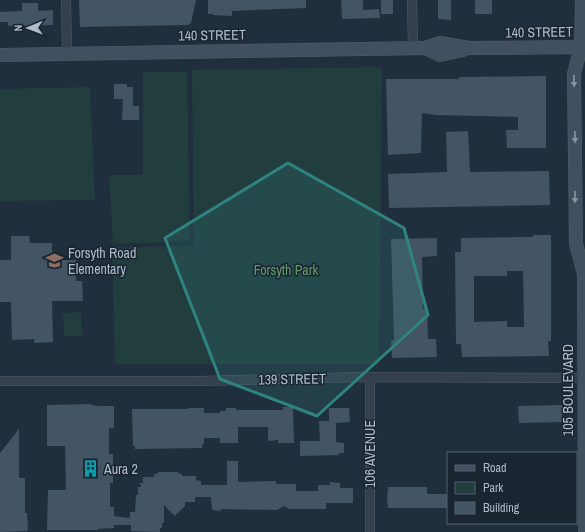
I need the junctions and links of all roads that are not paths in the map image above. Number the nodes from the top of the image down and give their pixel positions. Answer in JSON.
{"nodes":[{"id":1,"x":66,"y":0,"type":"edge"},
{"id":2,"x":412,"y":0,"type":"edge"},
{"id":3,"x":582,"y":0,"type":"edge"},
{"id":4,"x":419,"y":48,"type":"junction"},
{"id":5,"x":584,"y":51,"type":"edge"},
{"id":6,"x":67,"y":54,"type":"junction"},
{"id":7,"x":0,"y":55,"type":"edge"},
{"id":8,"x":584,"y":271,"type":"edge"},
{"id":9,"x":370,"y":377,"type":"junction"},
{"id":10,"x":584,"y":378,"type":"edge"},
{"id":11,"x":0,"y":381,"type":"edge"},
{"id":12,"x":585,"y":507,"type":"edge"},
{"id":13,"x":370,"y":532,"type":"edge"},
{"id":14,"x":585,"y":532,"type":"edge"}],
"edges":[{"from":1,"to":6,"type":"street"},
{"from":2,"to":4,"type":"street"},
{"from":3,"to":5,"type":"main road","name":"105 BOULEVARD"},
{"from":4,"to":5,"type":"main road","name":"140 STREET"},
{"from":4,"to":6,"type":"main road","name":"140 STREET"},
{"from":5,"to":8,"type":"main road","name":"105 BOULEVARD","one_way":true},
{"from":6,"to":7,"type":"main road","name":"140 STREET"},
{"from":8,"to":10,"type":"main road","name":"105 BOULEVARD"},
{"from":9,"to":10,"type":"street","name":"139 STREET"},
{"from":9,"to":11,"type":"street","name":"139 STREET"},
{"from":9,"to":13,"type":"street","name":"106 AVENUE"},
{"from":10,"to":12,"type":"main road","name":"105 BOULEVARD"},
{"from":12,"to":14,"type":"main road","name":"105 BOULEVARD"}]}
